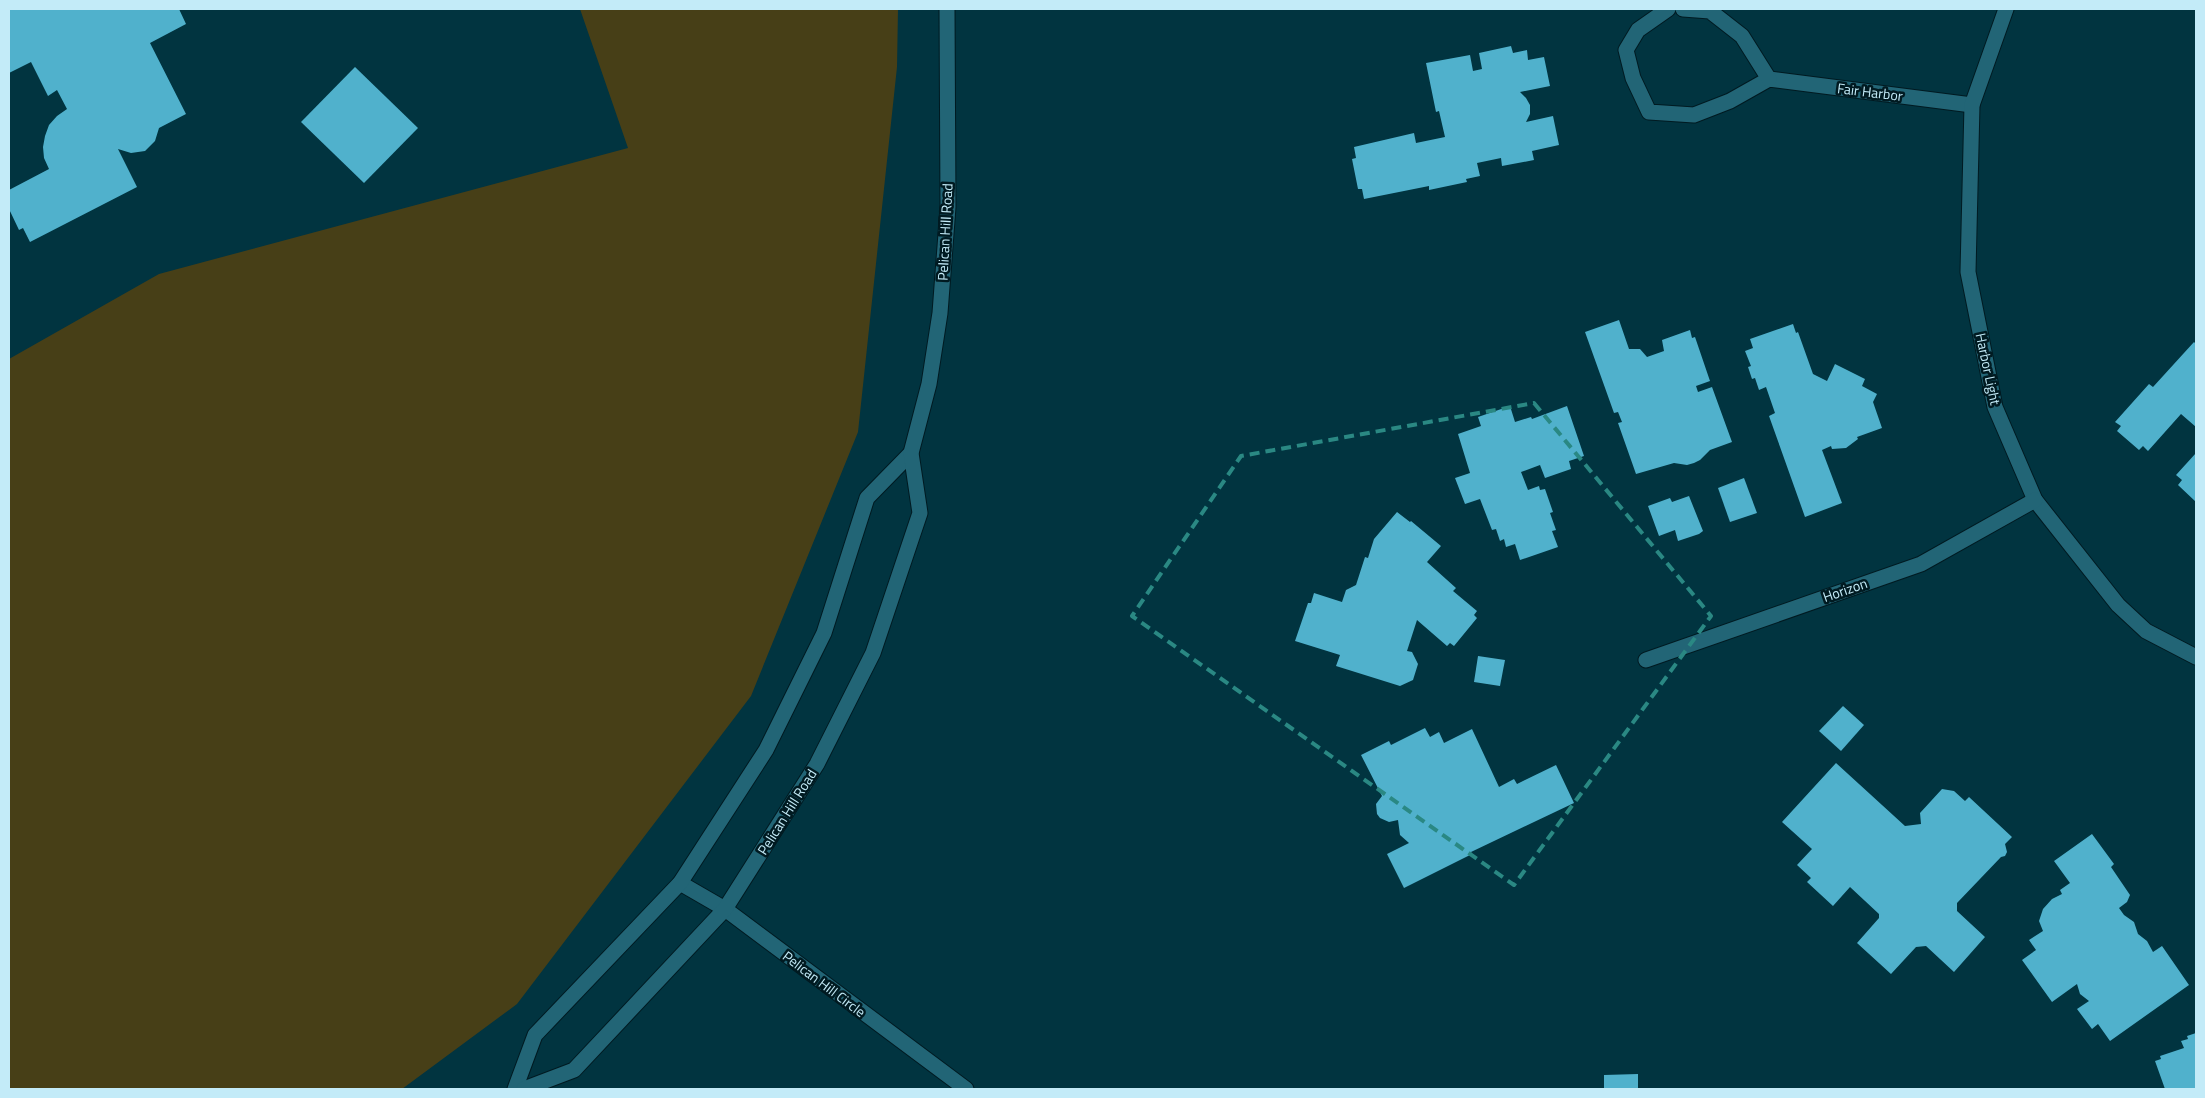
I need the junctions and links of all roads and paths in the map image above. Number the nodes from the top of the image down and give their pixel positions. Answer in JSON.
{"nodes":[{"id":1,"x":947,"y":9,"type":"edge"},
{"id":2,"x":1668,"y":9,"type":"edge"},
{"id":3,"x":1683,"y":9,"type":"edge"},
{"id":4,"x":2006,"y":9,"type":"edge"},
{"id":5,"x":1769,"y":79,"type":"junction"},
{"id":6,"x":1972,"y":105,"type":"junction"},
{"id":7,"x":911,"y":453,"type":"junction"},
{"id":8,"x":2035,"y":500,"type":"junction"},
{"id":9,"x":2196,"y":656,"type":"edge"},
{"id":10,"x":1646,"y":660,"type":"dead end"},
{"id":11,"x":680,"y":883,"type":"junction"},
{"id":12,"x":724,"y":909,"type":"junction"},
{"id":13,"x":515,"y":1089,"type":"edge"},
{"id":14,"x":524,"y":1089,"type":"edge"},
{"id":15,"x":966,"y":1089,"type":"edge"}],
"edges":[{"from":1,"to":7,"type":"street","name":"Pelican Hill Road"},
{"from":2,"to":5,"type":"street"},
{"from":3,"to":5,"type":"street"},
{"from":4,"to":6,"type":"street","name":"Harbor Light"},
{"from":5,"to":6,"type":"street","name":"Fair Harbor"},
{"from":6,"to":8,"type":"street","name":"Harbor Light"},
{"from":7,"to":11,"type":"street","name":"Pelican Hill Road"},
{"from":7,"to":12,"type":"street","name":"Pelican Hill Road"},
{"from":8,"to":9,"type":"street","name":"Harbor Light"},
{"from":8,"to":10,"type":"street","name":"Horizon"},
{"from":11,"to":12,"type":"street","name":"Pelican Hill Circle"},
{"from":11,"to":13,"type":"street","name":"Pelican Hill Road"},
{"from":12,"to":14,"type":"street","name":"Pelican Hill Road"},
{"from":12,"to":15,"type":"street","name":"Pelican Hill Circle"}]}
